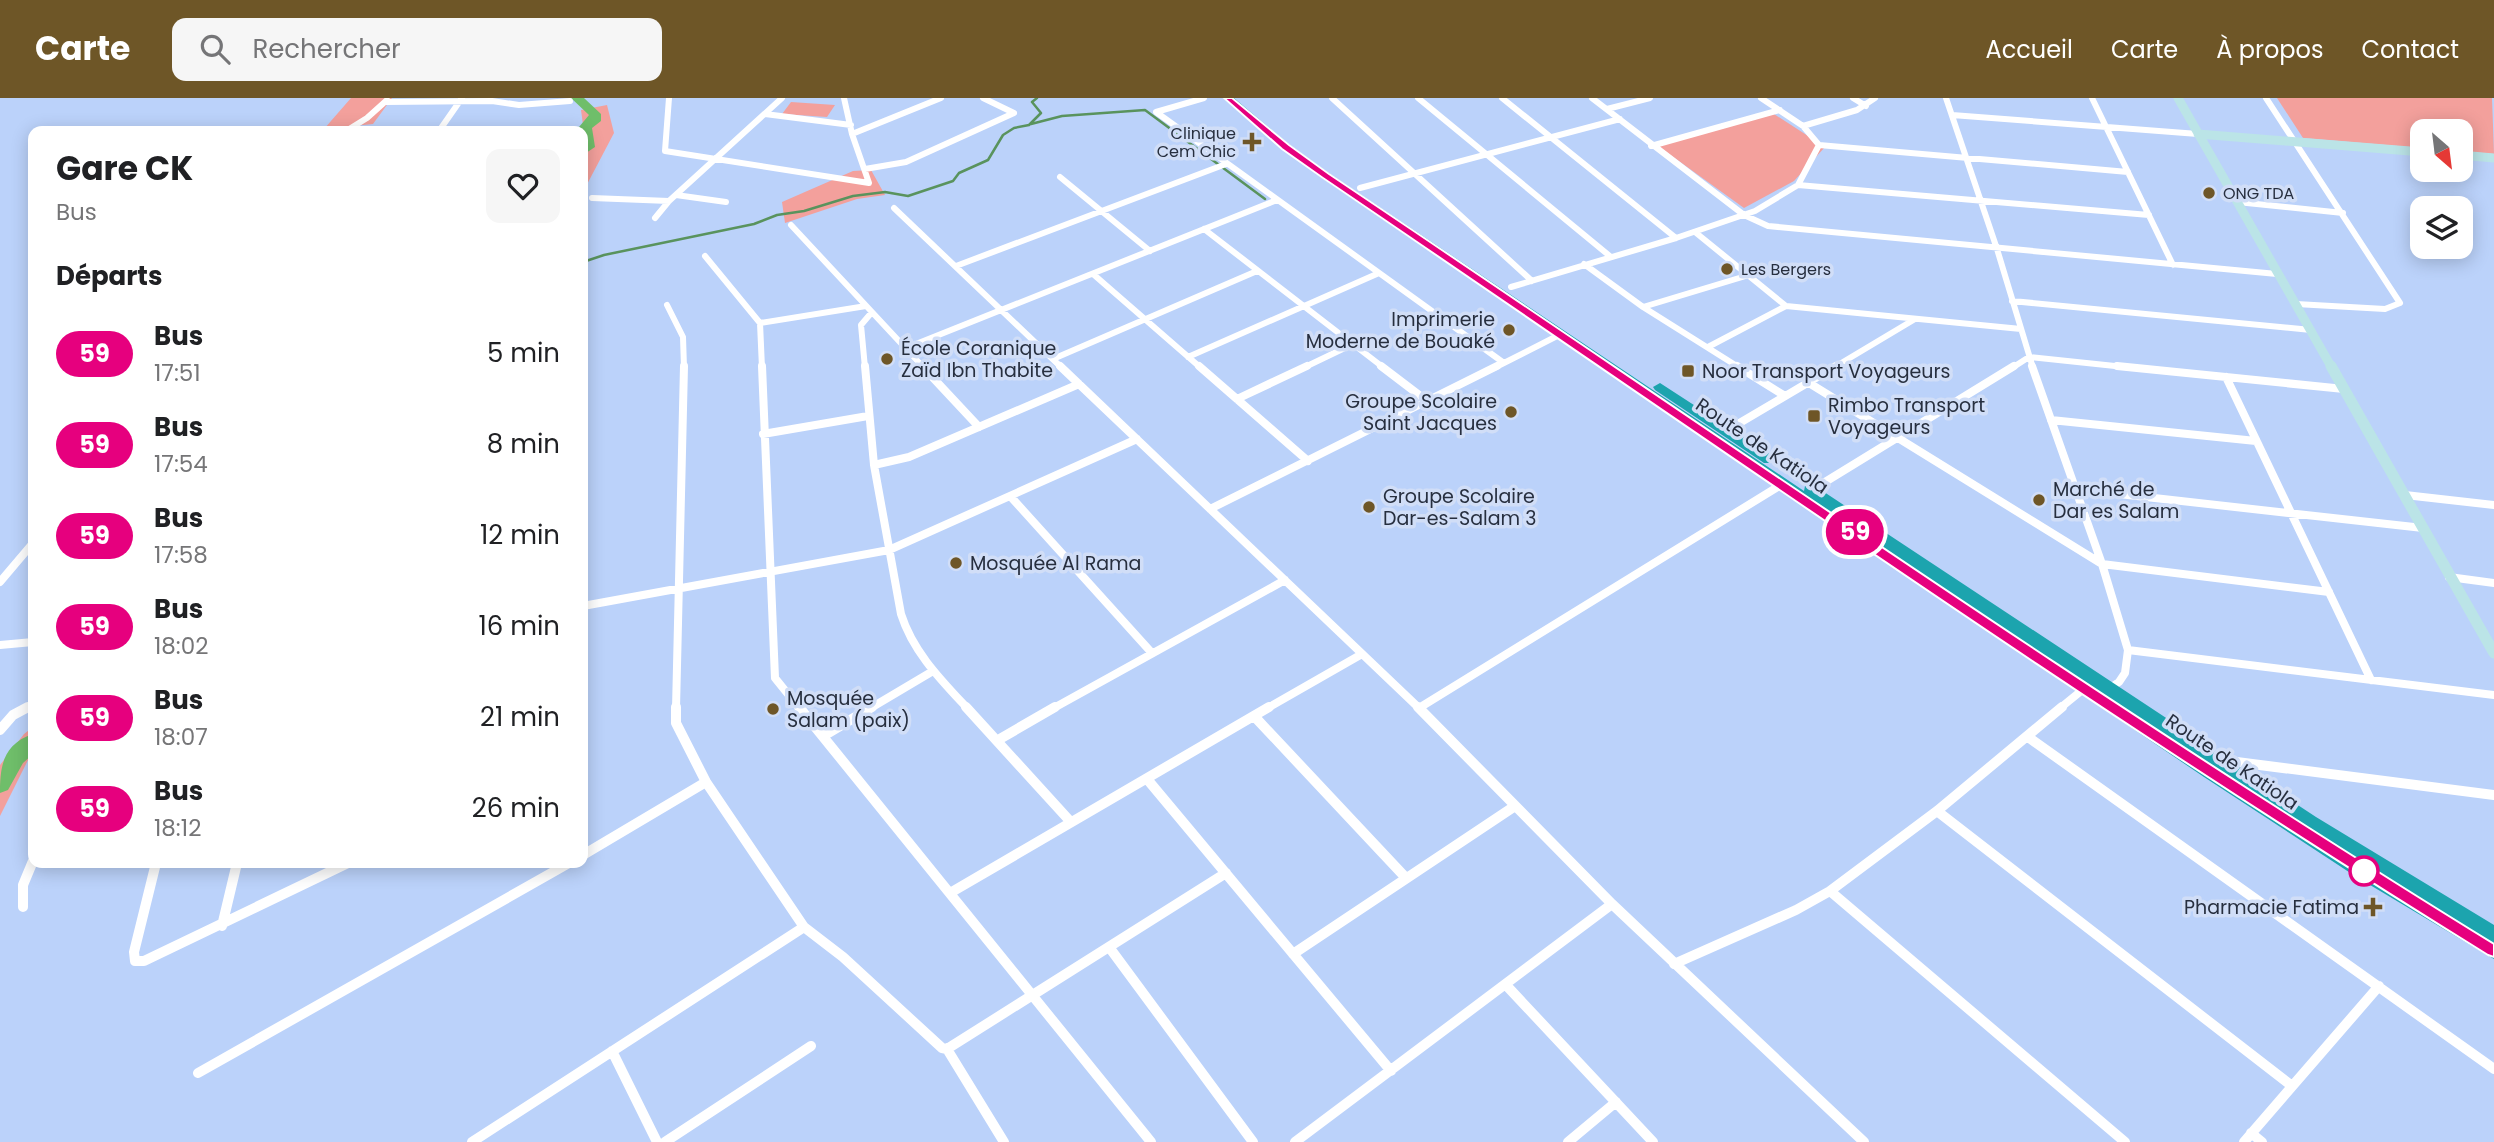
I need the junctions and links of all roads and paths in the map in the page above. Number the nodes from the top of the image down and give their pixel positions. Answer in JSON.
{"nodes":[{"id":1,"x":669,"y":98,"type":"edge"},
{"id":2,"x":782,"y":98,"type":"edge"},
{"id":3,"x":844,"y":98,"type":"edge"},
{"id":4,"x":941,"y":98,"type":"edge"},
{"id":5,"x":984,"y":98,"type":"edge"},
{"id":6,"x":1204,"y":98,"type":"edge"},
{"id":7,"x":1228,"y":98,"type":"edge"},
{"id":8,"x":1243,"y":98,"type":"edge"},
{"id":9,"x":1332,"y":98,"type":"edge"},
{"id":10,"x":1418,"y":98,"type":"edge"},
{"id":11,"x":1502,"y":98,"type":"edge"},
{"id":12,"x":1592,"y":98,"type":"edge"},
{"id":13,"x":1650,"y":98,"type":"edge"},
{"id":14,"x":1762,"y":98,"type":"edge"},
{"id":15,"x":1853,"y":98,"type":"edge"},
{"id":16,"x":1875,"y":98,"type":"edge"},
{"id":17,"x":1946,"y":98,"type":"edge"},
{"id":18,"x":2092,"y":98,"type":"edge"},
{"id":19,"x":2178,"y":98,"type":"edge"},
{"id":20,"x":2266,"y":98,"type":"edge"},
{"id":21,"x":386,"y":100,"type":"edge"},
{"id":22,"x":461,"y":100,"type":"edge"},
{"id":23,"x":570,"y":102,"type":"dead end"},
{"id":24,"x":1866,"y":106,"type":"junction"},
{"id":25,"x":1607,"y":109,"type":"junction"},
{"id":26,"x":1780,"y":110,"type":"junction"},
{"id":27,"x":765,"y":114,"type":"junction"},
{"id":28,"x":1952,"y":115,"type":"junction"},
{"id":29,"x":1620,"y":119,"type":"junction"},
{"id":30,"x":851,"y":125,"type":"junction"},
{"id":31,"x":1803,"y":125,"type":"junction"},
{"id":32,"x":354,"y":126,"type":"edge"},
{"id":33,"x":443,"y":126,"type":"edge"},
{"id":34,"x":2105,"y":129,"type":"junction"},
{"id":35,"x":852,"y":134,"type":"junction"},
{"id":36,"x":2198,"y":134,"type":"junction"},
{"id":37,"x":1551,"y":138,"type":"junction"},
{"id":38,"x":2295,"y":142,"type":"junction"},
{"id":39,"x":1819,"y":145,"type":"junction"},
{"id":40,"x":1651,"y":146,"type":"junction"},
{"id":41,"x":2410,"y":151,"type":"edge"},
{"id":42,"x":1485,"y":154,"type":"junction"},
{"id":43,"x":2473,"y":156,"type":"edge"},
{"id":44,"x":1966,"y":158,"type":"junction"},
{"id":45,"x":2494,"y":158,"type":"edge"},
{"id":46,"x":716,"y":159,"type":"junction"},
{"id":47,"x":1226,"y":164,"type":"junction"},
{"id":48,"x":865,"y":169,"type":"junction"},
{"id":49,"x":2128,"y":172,"type":"junction"},
{"id":50,"x":1413,"y":173,"type":"junction"},
{"id":51,"x":1060,"y":177,"type":"dead end"},
{"id":52,"x":1798,"y":185,"type":"junction"},
{"id":53,"x":1360,"y":188,"type":"junction"},
{"id":54,"x":676,"y":195,"type":"junction"},
{"id":55,"x":592,"y":198,"type":"dead end"},
{"id":56,"x":1277,"y":200,"type":"junction"},
{"id":57,"x":1980,"y":200,"type":"junction"},
{"id":58,"x":669,"y":201,"type":"junction"},
{"id":59,"x":726,"y":202,"type":"dead end"},
{"id":60,"x":2237,"y":202,"type":"junction"},
{"id":61,"x":894,"y":208,"type":"dead end"},
{"id":62,"x":1101,"y":211,"type":"junction"},
{"id":63,"x":2343,"y":213,"type":"junction"},
{"id":64,"x":1744,"y":215,"type":"junction"},
{"id":65,"x":2149,"y":215,"type":"junction"},
{"id":66,"x":655,"y":218,"type":"dead end"},
{"id":67,"x":791,"y":225,"type":"dead end"},
{"id":68,"x":1205,"y":229,"type":"junction"},
{"id":69,"x":1695,"y":232,"type":"junction"},
{"id":70,"x":1676,"y":238,"type":"junction"},
{"id":71,"x":1997,"y":249,"type":"junction"},
{"id":72,"x":1150,"y":251,"type":"junction"},
{"id":73,"x":705,"y":256,"type":"dead end"},
{"id":74,"x":1611,"y":257,"type":"junction"},
{"id":75,"x":1584,"y":264,"type":"junction"},
{"id":76,"x":2173,"y":265,"type":"junction"},
{"id":77,"x":956,"y":266,"type":"junction"},
{"id":78,"x":1257,"y":271,"type":"junction"},
{"id":79,"x":1379,"y":273,"type":"junction"},
{"id":80,"x":1093,"y":274,"type":"junction"},
{"id":81,"x":2277,"y":274,"type":"junction"},
{"id":82,"x":1749,"y":275,"type":"junction"},
{"id":83,"x":1532,"y":281,"type":"junction"},
{"id":84,"x":1511,"y":287,"type":"junction"},
{"id":85,"x":2012,"y":301,"type":"junction"},
{"id":86,"x":2296,"y":304,"type":"junction"},
{"id":87,"x":667,"y":305,"type":"dead end"},
{"id":88,"x":1304,"y":306,"type":"junction"},
{"id":89,"x":1786,"y":306,"type":"junction"},
{"id":90,"x":1643,"y":307,"type":"junction"},
{"id":91,"x":869,"y":309,"type":"junction"},
{"id":92,"x":1002,"y":310,"type":"junction"},
{"id":93,"x":1142,"y":318,"type":"junction"},
{"id":94,"x":1915,"y":319,"type":"junction"},
{"id":95,"x":760,"y":323,"type":"junction"},
{"id":96,"x":2021,"y":330,"type":"junction"},
{"id":97,"x":2311,"y":330,"type":"junction"},
{"id":98,"x":1561,"y":334,"type":"junction"},
{"id":99,"x":1353,"y":344,"type":"junction"},
{"id":100,"x":1708,"y":347,"type":"junction"},
{"id":101,"x":906,"y":348,"type":"junction"},
{"id":102,"x":1188,"y":357,"type":"junction"},
{"id":103,"x":2029,"y":357,"type":"junction"},
{"id":104,"x":1053,"y":359,"type":"junction"},
{"id":105,"x":1504,"y":363,"type":"junction"},
{"id":106,"x":2225,"y":377,"type":"junction"},
{"id":107,"x":1809,"y":383,"type":"junction"},
{"id":108,"x":1079,"y":384,"type":"junction"},
{"id":109,"x":2344,"y":389,"type":"junction"},
{"id":110,"x":1785,"y":396,"type":"junction"},
{"id":111,"x":1237,"y":399,"type":"junction"},
{"id":112,"x":1427,"y":401,"type":"junction"},
{"id":113,"x":868,"y":416,"type":"junction"},
{"id":114,"x":2051,"y":420,"type":"junction"},
{"id":115,"x":979,"y":427,"type":"junction"},
{"id":116,"x":1726,"y":431,"type":"junction"},
{"id":117,"x":763,"y":433,"type":"junction"},
{"id":118,"x":1896,"y":437,"type":"junction"},
{"id":119,"x":1137,"y":439,"type":"junction"},
{"id":120,"x":2256,"y":441,"type":"junction"},
{"id":121,"x":1308,"y":461,"type":"junction"},
{"id":122,"x":874,"y":465,"type":"junction"},
{"id":123,"x":1784,"y":483,"type":"junction"},
{"id":124,"x":2074,"y":489,"type":"junction"},
{"id":125,"x":1812,"y":490,"type":"junction"},
{"id":126,"x":2405,"y":495,"type":"junction"},
{"id":127,"x":1011,"y":497,"type":"junction"},
{"id":128,"x":2494,"y":505,"type":"edge"},
{"id":129,"x":1210,"y":509,"type":"junction"},
{"id":130,"x":2291,"y":513,"type":"junction"},
{"id":131,"x":2423,"y":528,"type":"junction"},
{"id":132,"x":28,"y":549,"type":"edge"},
{"id":133,"x":888,"y":550,"type":"junction"},
{"id":134,"x":2102,"y":564,"type":"junction"},
{"id":135,"x":769,"y":572,"type":"junction"},
{"id":136,"x":2449,"y":577,"type":"junction"},
{"id":137,"x":1284,"y":580,"type":"junction"},
{"id":138,"x":0,"y":582,"type":"edge"},
{"id":139,"x":2494,"y":583,"type":"edge"},
{"id":140,"x":679,"y":588,"type":"junction"},
{"id":141,"x":2329,"y":592,"type":"junction"},
{"id":142,"x":588,"y":605,"type":"edge"},
{"id":143,"x":28,"y":642,"type":"edge"},
{"id":144,"x":0,"y":645,"type":"edge"},
{"id":145,"x":2128,"y":650,"type":"junction"},
{"id":146,"x":1152,"y":652,"type":"junction"},
{"id":147,"x":2494,"y":653,"type":"edge"},
{"id":148,"x":1362,"y":654,"type":"junction"},
{"id":149,"x":933,"y":671,"type":"junction"},
{"id":150,"x":2371,"y":680,"type":"junction"},
{"id":151,"x":2086,"y":687,"type":"junction"},
{"id":152,"x":2110,"y":688,"type":"junction"},
{"id":153,"x":2494,"y":695,"type":"edge"},
{"id":154,"x":28,"y":708,"type":"edge"},
{"id":155,"x":1419,"y":708,"type":"junction"},
{"id":156,"x":1254,"y":716,"type":"junction"},
{"id":157,"x":0,"y":730,"type":"edge"},
{"id":158,"x":825,"y":735,"type":"junction"},
{"id":159,"x":2028,"y":737,"type":"junction"},
{"id":160,"x":998,"y":740,"type":"junction"},
{"id":161,"x":2217,"y":760,"type":"junction"},
{"id":162,"x":1147,"y":779,"type":"junction"},
{"id":163,"x":706,"y":782,"type":"junction"},
{"id":164,"x":2494,"y":794,"type":"edge"},
{"id":165,"x":1515,"y":806,"type":"junction"},
{"id":166,"x":1937,"y":811,"type":"junction"},
{"id":167,"x":1069,"y":820,"type":"junction"},
{"id":168,"x":588,"y":852,"type":"edge"},
{"id":169,"x":30,"y":868,"type":"edge"},
{"id":170,"x":155,"y":868,"type":"edge"},
{"id":171,"x":236,"y":868,"type":"edge"},
{"id":172,"x":338,"y":868,"type":"edge"},
{"id":173,"x":560,"y":868,"type":"edge"},
{"id":174,"x":1226,"y":873,"type":"junction"},
{"id":175,"x":1406,"y":878,"type":"junction"},
{"id":176,"x":1830,"y":891,"type":"junction"},
{"id":177,"x":950,"y":892,"type":"junction"},
{"id":178,"x":1612,"y":904,"type":"junction"},
{"id":179,"x":23,"y":907,"type":"dead end"},
{"id":180,"x":222,"y":926,"type":"junction"},
{"id":181,"x":804,"y":927,"type":"junction"},
{"id":182,"x":2494,"y":935,"type":"edge"},
{"id":183,"x":1109,"y":947,"type":"junction"},
{"id":184,"x":2494,"y":950,"type":"edge"},
{"id":185,"x":1293,"y":954,"type":"junction"},
{"id":186,"x":1674,"y":964,"type":"junction"},
{"id":187,"x":1506,"y":985,"type":"junction"},
{"id":188,"x":2379,"y":986,"type":"junction"},
{"id":189,"x":1032,"y":996,"type":"junction"},
{"id":190,"x":811,"y":1046,"type":"dead end"},
{"id":191,"x":947,"y":1049,"type":"junction"},
{"id":192,"x":612,"y":1051,"type":"junction"},
{"id":193,"x":2494,"y":1069,"type":"edge"},
{"id":194,"x":1391,"y":1071,"type":"junction"},
{"id":195,"x":198,"y":1073,"type":"dead end"},
{"id":196,"x":2292,"y":1086,"type":"junction"},
{"id":197,"x":1616,"y":1102,"type":"junction"},
{"id":198,"x":2247,"y":1138,"type":"edge"},
{"id":199,"x":472,"y":1142,"type":"edge"},
{"id":200,"x":657,"y":1142,"type":"edge"},
{"id":201,"x":665,"y":1142,"type":"edge"},
{"id":202,"x":1004,"y":1142,"type":"edge"},
{"id":203,"x":1152,"y":1142,"type":"edge"},
{"id":204,"x":1253,"y":1142,"type":"edge"},
{"id":205,"x":1295,"y":1142,"type":"edge"},
{"id":206,"x":1569,"y":1142,"type":"edge"},
{"id":207,"x":1653,"y":1142,"type":"edge"},
{"id":208,"x":1864,"y":1142,"type":"edge"},
{"id":209,"x":2125,"y":1142,"type":"edge"},
{"id":210,"x":2262,"y":1142,"type":"edge"}],
"edges":[{"from":1,"to":46,"type":"street"},
{"from":2,"to":27,"type":"street"},
{"from":3,"to":30,"type":"street"},
{"from":4,"to":35,"type":"street"},
{"from":5,"to":48,"type":"street"},
{"from":6,"to":47,"type":"street"},
{"from":7,"to":98,"type":"highway","name":"Route de Katiola"},
{"from":8,"to":53,"type":"highway","name":"Route de Katiola"},
{"from":9,"to":50,"type":"street"},
{"from":10,"to":42,"type":"street"},
{"from":11,"to":37,"type":"street"},
{"from":12,"to":25,"type":"street"},
{"from":13,"to":25,"type":"street"},
{"from":14,"to":26,"type":"street"},
{"from":15,"to":24,"type":"street"},
{"from":16,"to":24,"type":"street"},
{"from":17,"to":28,"type":"street"},
{"from":18,"to":34,"type":"street"},
{"from":19,"to":36,"type":"street"},
{"from":20,"to":38,"type":"street"},
{"from":21,"to":22,"type":"street"},
{"from":21,"to":32,"type":"street"},
{"from":22,"to":23,"type":"street"},
{"from":22,"to":33,"type":"street"},
{"from":24,"to":31,"type":"street"},
{"from":25,"to":29,"type":"street"},
{"from":26,"to":31,"type":"street"},
{"from":26,"to":40,"type":"street"},
{"from":27,"to":30,"type":"street"},
{"from":27,"to":46,"type":"street"},
{"from":28,"to":34,"type":"street"},
{"from":28,"to":44,"type":"street"},
{"from":29,"to":37,"type":"street"},
{"from":29,"to":40,"type":"street"},
{"from":30,"to":35,"type":"street"},
{"from":31,"to":39,"type":"street"},
{"from":34,"to":36,"type":"street"},
{"from":34,"to":49,"type":"street"},
{"from":35,"to":48,"type":"street"},
{"from":36,"to":38,"type":"street"},
{"from":36,"to":60,"type":"street"},
{"from":37,"to":42,"type":"street"},
{"from":37,"to":70,"type":"street"},
{"from":38,"to":41,"type":"street"},
{"from":38,"to":63,"type":"street"},
{"from":39,"to":44,"type":"street"},
{"from":39,"to":52,"type":"street"},
{"from":40,"to":64,"type":"street"},
{"from":42,"to":50,"type":"street"},
{"from":42,"to":74,"type":"street"},
{"from":43,"to":45,"type":"street"},
{"from":44,"to":49,"type":"street"},
{"from":44,"to":57,"type":"street"},
{"from":46,"to":48,"type":"street"},
{"from":46,"to":54,"type":"street"},
{"from":47,"to":56,"type":"street"},
{"from":47,"to":62,"type":"street"},
{"from":49,"to":65,"type":"street"},
{"from":50,"to":53,"type":"street"},
{"from":50,"to":83,"type":"street"},
{"from":51,"to":62,"type":"street"},
{"from":52,"to":57,"type":"street"},
{"from":52,"to":64,"type":"street"},
{"from":53,"to":84,"type":"highway","name":"Route de Katiola"},
{"from":54,"to":58,"type":"street"},
{"from":54,"to":59,"type":"street"},
{"from":55,"to":58,"type":"street"},
{"from":56,"to":68,"type":"street"},
{"from":56,"to":79,"type":"street"},
{"from":57,"to":65,"type":"street"},
{"from":57,"to":71,"type":"street"},
{"from":58,"to":66,"type":"street"},
{"from":60,"to":63,"type":"street"},
{"from":60,"to":81,"type":"street"},
{"from":61,"to":77,"type":"street"},
{"from":62,"to":72,"type":"street"},
{"from":62,"to":77,"type":"street"},
{"from":63,"to":86,"type":"street"},
{"from":64,"to":69,"type":"street"},
{"from":64,"to":71,"type":"street"},
{"from":65,"to":76,"type":"street"},
{"from":67,"to":91,"type":"street"},
{"from":68,"to":72,"type":"street"},
{"from":68,"to":78,"type":"street"},
{"from":69,"to":70,"type":"street"},
{"from":69,"to":82,"type":"street"},
{"from":70,"to":74,"type":"street"},
{"from":71,"to":76,"type":"street"},
{"from":71,"to":85,"type":"street"},
{"from":72,"to":80,"type":"street"},
{"from":73,"to":95,"type":"street"},
{"from":74,"to":75,"type":"street"},
{"from":75,"to":83,"type":"street"},
{"from":75,"to":90,"type":"street"},
{"from":76,"to":81,"type":"street"},
{"from":77,"to":92,"type":"street"},
{"from":78,"to":88,"type":"street"},
{"from":78,"to":93,"type":"street"},
{"from":79,"to":88,"type":"street"},
{"from":79,"to":105,"type":"street"},
{"from":80,"to":92,"type":"street"},
{"from":80,"to":93,"type":"street"},
{"from":81,"to":86,"type":"street"},
{"from":82,"to":89,"type":"street"},
{"from":82,"to":90,"type":"street"},
{"from":83,"to":84,"type":"street"},
{"from":84,"to":116,"type":"highway","name":"Route de Katiola"},
{"from":85,"to":96,"type":"street"},
{"from":85,"to":97,"type":"street"},
{"from":86,"to":97,"type":"street"},
{"from":87,"to":140,"type":"street"},
{"from":88,"to":99,"type":"street"},
{"from":88,"to":102,"type":"street"},
{"from":89,"to":94,"type":"street"},
{"from":89,"to":100,"type":"street"},
{"from":90,"to":100,"type":"street"},
{"from":91,"to":95,"type":"street"},
{"from":91,"to":101,"type":"street"},
{"from":91,"to":113,"type":"street"},
{"from":92,"to":101,"type":"street"},
{"from":92,"to":104,"type":"street"},
{"from":93,"to":102,"type":"street"},
{"from":93,"to":104,"type":"street"},
{"from":94,"to":96,"type":"street"},
{"from":94,"to":107,"type":"street"},
{"from":95,"to":117,"type":"street"},
{"from":96,"to":103,"type":"street"},
{"from":97,"to":109,"type":"street"},
{"from":98,"to":105,"type":"street"},
{"from":98,"to":123,"type":"highway","name":"Route de Katiola"},
{"from":99,"to":111,"type":"street"},
{"from":99,"to":112,"type":"street"},
{"from":100,"to":110,"type":"street"},
{"from":101,"to":115,"type":"street"},
{"from":102,"to":111,"type":"street"},
{"from":103,"to":106,"type":"street"},
{"from":103,"to":114,"type":"street"},
{"from":103,"to":118,"type":"street"},
{"from":104,"to":108,"type":"street"},
{"from":105,"to":112,"type":"street"},
{"from":106,"to":109,"type":"street"},
{"from":106,"to":120,"type":"street"},
{"from":107,"to":110,"type":"street"},
{"from":107,"to":118,"type":"street"},
{"from":108,"to":115,"type":"street"},
{"from":108,"to":119,"type":"street"},
{"from":109,"to":126,"type":"street"},
{"from":110,"to":116,"type":"street"},
{"from":111,"to":121,"type":"street"},
{"from":112,"to":121,"type":"street"},
{"from":113,"to":117,"type":"street"},
{"from":113,"to":122,"type":"street"},
{"from":114,"to":120,"type":"street"},
{"from":114,"to":124,"type":"street"},
{"from":115,"to":122,"type":"street"},
{"from":116,"to":125,"type":"highway","name":"Route de Katiola"},
{"from":117,"to":135,"type":"street"},
{"from":118,"to":125,"type":"street"},
{"from":118,"to":134,"type":"street"},
{"from":119,"to":127,"type":"street"},
{"from":119,"to":129,"type":"street"},
{"from":120,"to":130,"type":"street"},
{"from":121,"to":129,"type":"street"},
{"from":122,"to":133,"type":"street"},
{"from":123,"to":151,"type":"highway","name":"Route de Katiola"},
{"from":123,"to":155,"type":"street"},
{"from":124,"to":130,"type":"street"},
{"from":124,"to":134,"type":"street"},
{"from":125,"to":152,"type":"highway","name":"Route de Katiola"},
{"from":126,"to":128,"type":"street"},
{"from":126,"to":131,"type":"street"},
{"from":127,"to":133,"type":"street"},
{"from":127,"to":146,"type":"street"},
{"from":129,"to":137,"type":"street"},
{"from":130,"to":131,"type":"street"},
{"from":130,"to":141,"type":"street"},
{"from":131,"to":136,"type":"street"},
{"from":132,"to":138,"type":"street"},
{"from":133,"to":135,"type":"street"},
{"from":133,"to":149,"type":"street"},
{"from":134,"to":141,"type":"street"},
{"from":134,"to":145,"type":"street"},
{"from":135,"to":140,"type":"street"},
{"from":135,"to":158,"type":"street"},
{"from":136,"to":139,"type":"street"},
{"from":136,"to":147,"type":"street"},
{"from":137,"to":146,"type":"street"},
{"from":137,"to":148,"type":"street"},
{"from":140,"to":142,"type":"street"},
{"from":140,"to":163,"type":"street"},
{"from":141,"to":150,"type":"street"},
{"from":143,"to":144,"type":"street"},
{"from":145,"to":150,"type":"street"},
{"from":145,"to":152,"type":"street"},
{"from":146,"to":160,"type":"street"},
{"from":148,"to":155,"type":"street"},
{"from":148,"to":156,"type":"street"},
{"from":149,"to":158,"type":"street"},
{"from":149,"to":160,"type":"street"},
{"from":150,"to":153,"type":"street"},
{"from":151,"to":159,"type":"street"},
{"from":151,"to":184,"type":"highway","name":"Route de Katiola"},
{"from":152,"to":161,"type":"highway","name":"Route de Katiola"},
{"from":154,"to":157,"type":"street"},
{"from":155,"to":165,"type":"street"},
{"from":156,"to":162,"type":"street"},
{"from":156,"to":175,"type":"street"},
{"from":158,"to":177,"type":"street"},
{"from":159,"to":166,"type":"street"},
{"from":159,"to":188,"type":"street"},
{"from":160,"to":167,"type":"street"},
{"from":161,"to":164,"type":"street"},
{"from":161,"to":182,"type":"highway","name":"Route de Katiola"},
{"from":162,"to":167,"type":"street"},
{"from":162,"to":174,"type":"street"},
{"from":163,"to":168,"type":"street"},
{"from":163,"to":181,"type":"street"},
{"from":165,"to":175,"type":"street"},
{"from":165,"to":178,"type":"street"},
{"from":166,"to":176,"type":"street"},
{"from":166,"to":196,"type":"street"},
{"from":167,"to":177,"type":"street"},
{"from":169,"to":179,"type":"street"},
{"from":170,"to":180,"type":"street"},
{"from":171,"to":180,"type":"street"},
{"from":172,"to":180,"type":"street"},
{"from":173,"to":195,"type":"street"},
{"from":174,"to":183,"type":"street"},
{"from":174,"to":185,"type":"street"},
{"from":175,"to":185,"type":"street"},
{"from":176,"to":186,"type":"street"},
{"from":176,"to":209,"type":"street"},
{"from":177,"to":189,"type":"street"},
{"from":178,"to":186,"type":"street"},
{"from":178,"to":187,"type":"street"},
{"from":181,"to":191,"type":"street"},
{"from":181,"to":192,"type":"street"},
{"from":183,"to":189,"type":"street"},
{"from":183,"to":204,"type":"street"},
{"from":185,"to":194,"type":"street"},
{"from":186,"to":208,"type":"street"},
{"from":187,"to":194,"type":"street"},
{"from":187,"to":197,"type":"street"},
{"from":188,"to":193,"type":"street"},
{"from":188,"to":196,"type":"street"},
{"from":189,"to":191,"type":"street"},
{"from":189,"to":203,"type":"street"},
{"from":190,"to":201,"type":"street"},
{"from":191,"to":202,"type":"street"},
{"from":192,"to":199,"type":"street"},
{"from":192,"to":200,"type":"street"},
{"from":194,"to":205,"type":"street"},
{"from":196,"to":198,"type":"street"},
{"from":197,"to":206,"type":"street"},
{"from":197,"to":207,"type":"street"},
{"from":198,"to":210,"type":"street"}]}
